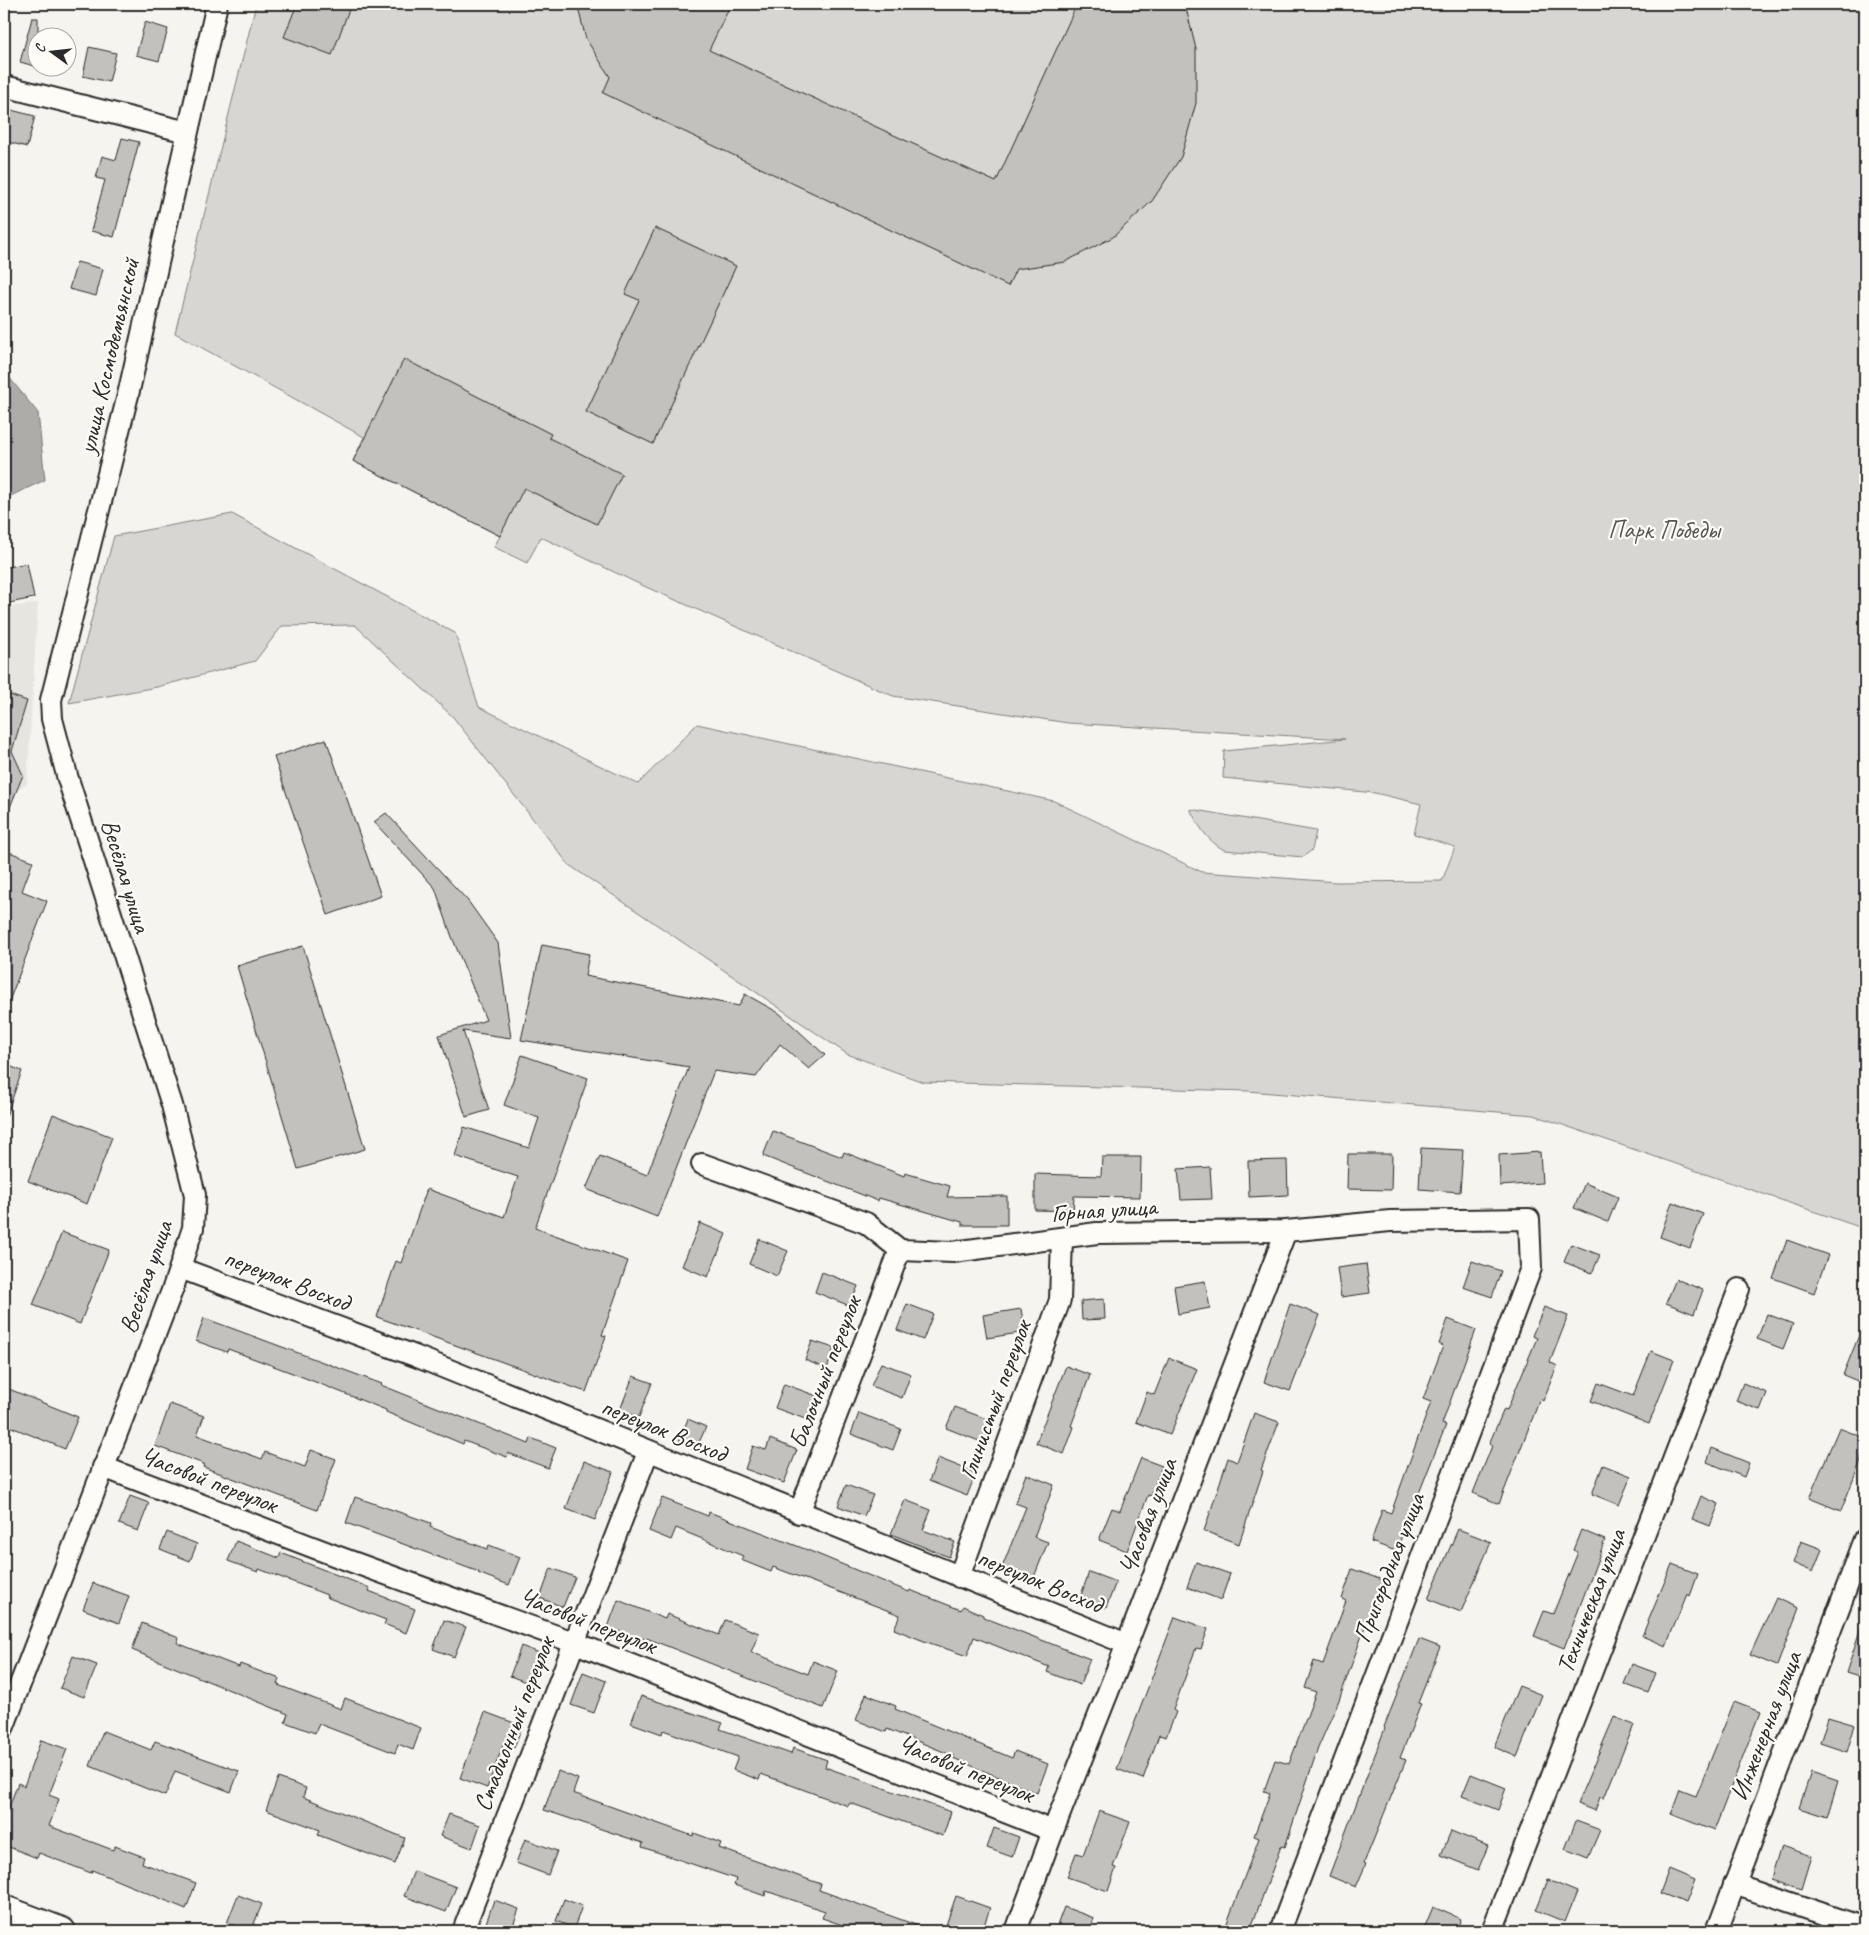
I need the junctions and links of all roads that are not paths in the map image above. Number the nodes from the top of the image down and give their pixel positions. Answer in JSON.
{"nodes":[{"id":1,"x":217,"y":4,"type":"edge"},
{"id":2,"x":4,"y":86,"type":"edge"},
{"id":3,"x":187,"y":132,"type":"junction"},
{"id":4,"x":52,"y":719,"type":"joint"},
{"id":5,"x":702,"y":1164,"type":"dead end"},
{"id":6,"x":1529,"y":1219,"type":"joint"},
{"id":7,"x":1286,"y":1231,"type":"junction"},
{"id":8,"x":1062,"y":1238,"type":"junction"},
{"id":9,"x":900,"y":1250,"type":"junction"},
{"id":10,"x":180,"y":1268,"type":"junction"},
{"id":11,"x":1739,"y":1289,"type":"dead end"},
{"id":12,"x":648,"y":1452,"type":"junction"},
{"id":13,"x":103,"y":1467,"type":"junction"},
{"id":14,"x":799,"y":1513,"type":"junction"},
{"id":15,"x":1865,"y":1539,"type":"edge"},
{"id":16,"x":959,"y":1576,"type":"junction"},
{"id":17,"x":573,"y":1642,"type":"junction"},
{"id":18,"x":1127,"y":1644,"type":"junction"},
{"id":19,"x":4,"y":1726,"type":"edge"},
{"id":20,"x":1053,"y":1831,"type":"junction"},
{"id":21,"x":1734,"y":1884,"type":"junction"},
{"id":22,"x":4,"y":1909,"type":"edge"},
{"id":23,"x":1865,"y":1928,"type":"edge"},
{"id":24,"x":62,"y":1931,"type":"edge"},
{"id":25,"x":463,"y":1931,"type":"edge"},
{"id":26,"x":1016,"y":1931,"type":"edge"},
{"id":27,"x":1280,"y":1931,"type":"edge"},
{"id":28,"x":1492,"y":1931,"type":"edge"},
{"id":29,"x":1717,"y":1931,"type":"edge"}],
"edges":[{"from":1,"to":3,"type":"street","name":"улица Космодемьянской"},
{"from":2,"to":3,"type":"street"},
{"from":3,"to":4,"type":"street","name":"улица Космодемьянской"},
{"from":4,"to":10,"type":"street","name":"Весёлая улица"},
{"from":5,"to":9,"type":"street"},
{"from":6,"to":7,"type":"street","name":"Горная улица"},
{"from":6,"to":27,"type":"street","name":"Пригородная улица"},
{"from":7,"to":8,"type":"street","name":"Горная улица"},
{"from":7,"to":18,"type":"street","name":"Часовая улица"},
{"from":8,"to":9,"type":"street","name":"Горная улица"},
{"from":8,"to":16,"type":"street","name":"Глинистый переулок"},
{"from":9,"to":14,"type":"street","name":"Балочный переулок"},
{"from":10,"to":12,"type":"street","name":"переулок Восход"},
{"from":10,"to":13,"type":"street","name":"Весёлая улица"},
{"from":11,"to":28,"type":"street","name":"Техническая улица"},
{"from":12,"to":14,"type":"street","name":"переулок Восход"},
{"from":12,"to":17,"type":"street","name":"Стадионный переулок"},
{"from":13,"to":17,"type":"street","name":"Часовой переулок"},
{"from":13,"to":19,"type":"street","name":"Весёлая улица"},
{"from":14,"to":16,"type":"street","name":"переулок Восход"},
{"from":15,"to":21,"type":"street","name":"Инженерная улица"},
{"from":16,"to":18,"type":"street","name":"переулок Восход"},
{"from":17,"to":20,"type":"street","name":"Часовой переулок"},
{"from":17,"to":25,"type":"street","name":"Стадионный переулок"},
{"from":18,"to":20,"type":"street","name":"Часовая улица"},
{"from":20,"to":26,"type":"street","name":"Часовая улица"},
{"from":21,"to":23,"type":"street"},
{"from":21,"to":29,"type":"street","name":"Инженерная улица"},
{"from":22,"to":24,"type":"main road"}]}
